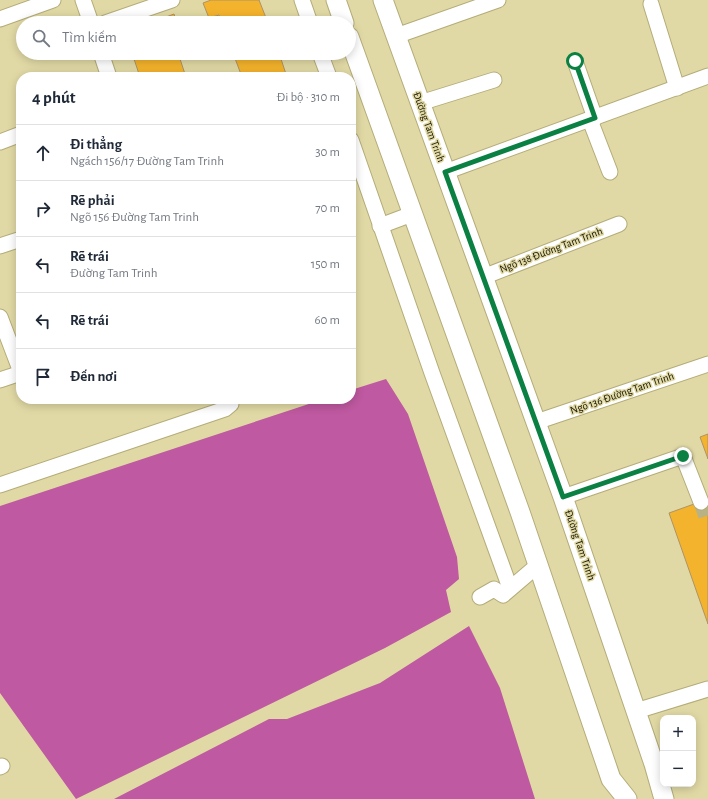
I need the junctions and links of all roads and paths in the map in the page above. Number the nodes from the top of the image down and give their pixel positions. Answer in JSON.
{"nodes":[{"id":1,"x":53,"y":0,"type":"edge"},
{"id":2,"x":83,"y":0,"type":"edge"},
{"id":3,"x":172,"y":0,"type":"edge"},
{"id":4,"x":302,"y":0,"type":"edge"},
{"id":5,"x":336,"y":0,"type":"edge"},
{"id":6,"x":383,"y":0,"type":"edge"},
{"id":7,"x":498,"y":0,"type":"edge"},
{"id":8,"x":651,"y":4,"type":"dead end"},
{"id":9,"x":88,"y":16,"type":"edge"},
{"id":10,"x":125,"y":16,"type":"edge"},
{"id":11,"x":308,"y":16,"type":"edge"},
{"id":12,"x":342,"y":16,"type":"edge"},
{"id":13,"x":0,"y":19,"type":"edge"},
{"id":14,"x":396,"y":36,"type":"junction"},
{"id":15,"x":356,"y":57,"type":"edge"},
{"id":16,"x":103,"y":60,"type":"edge"},
{"id":17,"x":323,"y":60,"type":"edge"},
{"id":18,"x":575,"y":61,"type":"dead end"},
{"id":19,"x":107,"y":72,"type":"edge"},
{"id":20,"x":327,"y":72,"type":"edge"},
{"id":21,"x":708,"y":76,"type":"edge"},
{"id":22,"x":494,"y":80,"type":"dead end"},
{"id":23,"x":677,"y":88,"type":"junction"},
{"id":24,"x":420,"y":103,"type":"junction"},
{"id":25,"x":592,"y":119,"type":"junction"},
{"id":26,"x":16,"y":136,"type":"edge"},
{"id":27,"x":0,"y":142,"type":"edge"},
{"id":28,"x":356,"y":155,"type":"edge"},
{"id":29,"x":445,"y":172,"type":"junction"},
{"id":30,"x":610,"y":172,"type":"dead end"},
{"id":31,"x":412,"y":214,"type":"junction"},
{"id":32,"x":619,"y":224,"type":"dead end"},
{"id":33,"x":380,"y":226,"type":"junction"},
{"id":34,"x":16,"y":242,"type":"edge"},
{"id":35,"x":0,"y":246,"type":"edge"},
{"id":36,"x":483,"y":277,"type":"junction"},
{"id":37,"x":0,"y":317,"type":"edge"},
{"id":38,"x":16,"y":360,"type":"edge"},
{"id":39,"x":708,"y":364,"type":"edge"},
{"id":40,"x":16,"y":375,"type":"edge"},
{"id":41,"x":0,"y":380,"type":"edge"},
{"id":42,"x":231,"y":404,"type":"edge"},
{"id":43,"x":536,"y":422,"type":"junction"},
{"id":44,"x":0,"y":485,"type":"edge"},
{"id":45,"x":563,"y":497,"type":"junction"},
{"id":46,"x":701,"y":502,"type":"tunnel mouth"},
{"id":47,"x":538,"y":565,"type":"junction"},
{"id":48,"x":510,"y":588,"type":"junction"},
{"id":49,"x":480,"y":597,"type":"dead end"},
{"id":50,"x":708,"y":689,"type":"edge"},
{"id":51,"x":636,"y":711,"type":"junction"},
{"id":52,"x":627,"y":799,"type":"edge"},
{"id":53,"x":664,"y":799,"type":"edge"}],
"edges":[{"from":1,"to":13,"type":"street"},
{"from":2,"to":9,"type":"street"},
{"from":3,"to":10,"type":"street"},
{"from":4,"to":11,"type":"street"},
{"from":5,"to":12,"type":"main road"},
{"from":6,"to":14,"type":"main road","name":"Đường Tam Trinh"},
{"from":7,"to":14,"type":"street"},
{"from":8,"to":23,"type":"street"},
{"from":14,"to":24,"type":"main road","name":"Đường Tam Trinh"},
{"from":15,"to":31,"type":"main road"},
{"from":16,"to":19,"type":"street"},
{"from":17,"to":20,"type":"street"},
{"from":18,"to":25,"type":"street"},
{"from":21,"to":23,"type":"street"},
{"from":22,"to":24,"type":"street"},
{"from":23,"to":25,"type":"street"},
{"from":24,"to":29,"type":"main road","name":"Đường Tam Trinh"},
{"from":25,"to":29,"type":"street"},
{"from":25,"to":30,"type":"street"},
{"from":26,"to":27,"type":"street"},
{"from":28,"to":33,"type":"street"},
{"from":29,"to":36,"type":"main road","name":"Đường Tam Trinh"},
{"from":31,"to":33,"type":"street"},
{"from":31,"to":47,"type":"main road"},
{"from":32,"to":36,"type":"street","name":"Ngõ 138 Đường Tam Trinh"},
{"from":33,"to":48,"type":"street"},
{"from":34,"to":35,"type":"street"},
{"from":36,"to":43,"type":"main road","name":"Đường Tam Trinh"},
{"from":37,"to":38,"type":"street"},
{"from":39,"to":43,"type":"street","name":"Ngõ 136 Đường Tam Trinh"},
{"from":40,"to":41,"type":"street"},
{"from":42,"to":44,"type":"street"},
{"from":43,"to":45,"type":"main road","name":"Đường Tam Trinh"},
{"from":45,"to":46,"type":"street"},
{"from":45,"to":51,"type":"main road","name":"Đường Tam Trinh"},
{"from":47,"to":48,"type":"street"},
{"from":47,"to":52,"type":"main road"},
{"from":48,"to":49,"type":"street"},
{"from":50,"to":51,"type":"street"},
{"from":51,"to":53,"type":"main road","name":"Đường Tam Trinh"}]}
